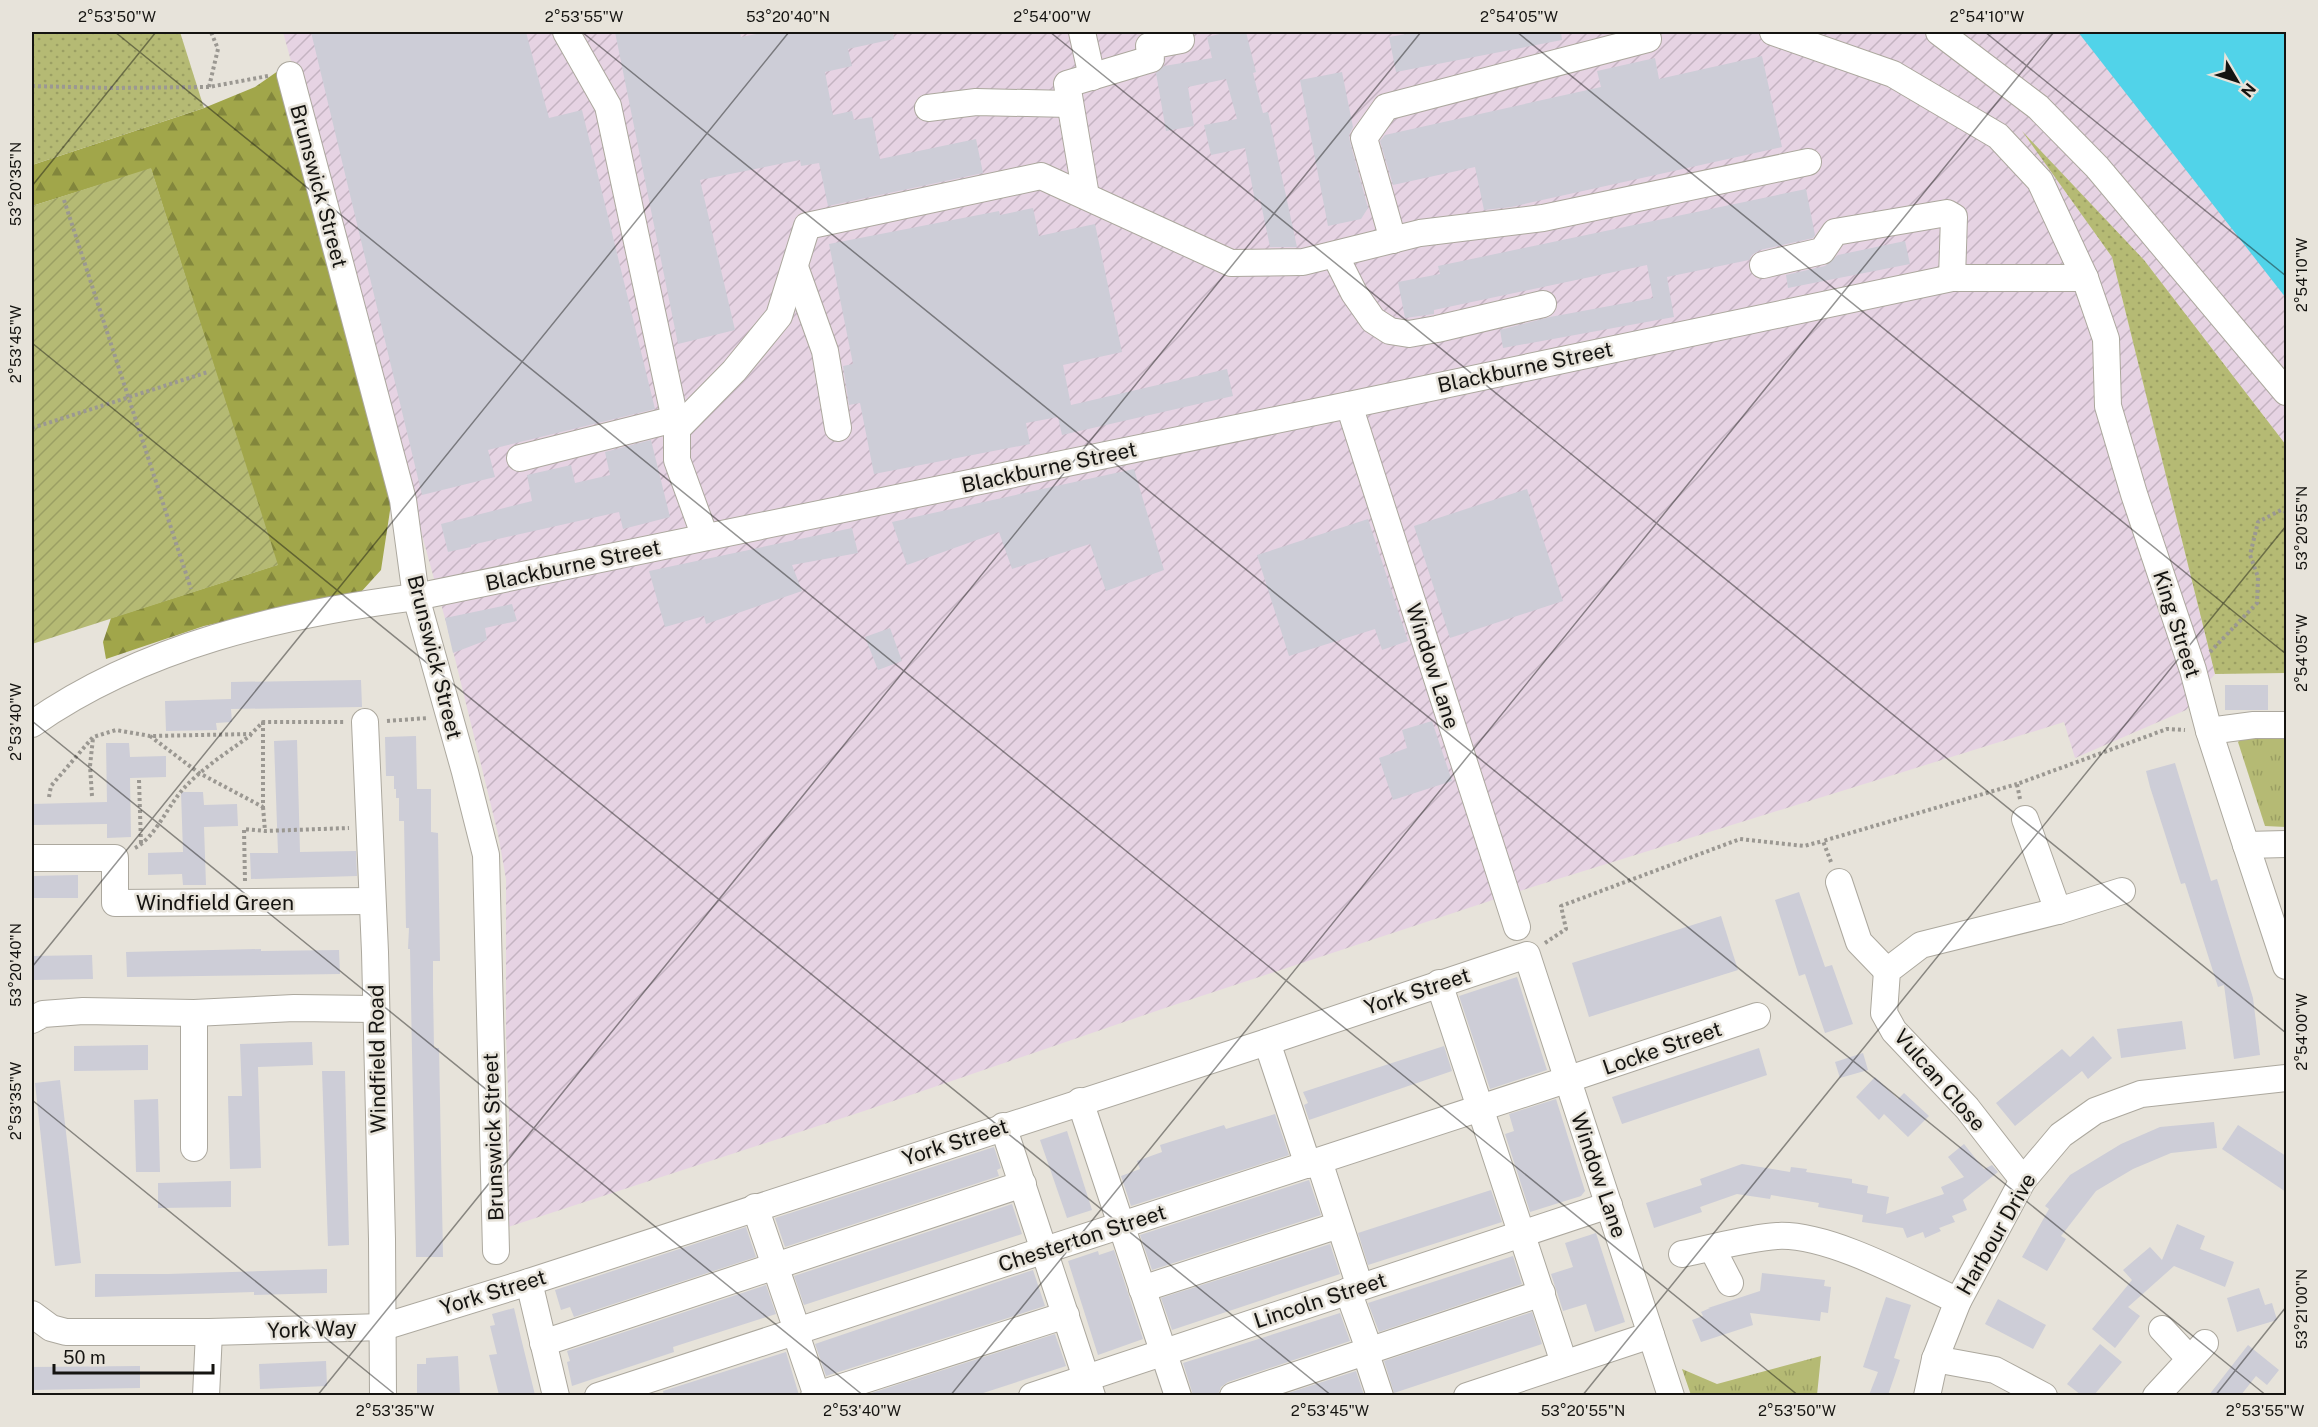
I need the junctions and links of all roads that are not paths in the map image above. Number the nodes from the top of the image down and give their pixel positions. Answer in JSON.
{"nodes":[{"id":1,"x":566,"y":32,"type":"edge"},
{"id":2,"x":1082,"y":32,"type":"edge"},
{"id":3,"x":1773,"y":32,"type":"edge"},
{"id":4,"x":1939,"y":32,"type":"edge"},
{"id":5,"x":1648,"y":39,"type":"dead end"},
{"id":6,"x":1181,"y":40,"type":"dead end"},
{"id":7,"x":282,"y":75,"type":"road end"},
{"id":8,"x":1092,"y":77,"type":"junction"},
{"id":9,"x":1070,"y":104,"type":"junction"},
{"id":10,"x":928,"y":108,"type":"dead end"},
{"id":11,"x":1808,"y":162,"type":"dead end"},
{"id":12,"x":1086,"y":196,"type":"junction"},
{"id":13,"x":1393,"y":240,"type":"junction"},
{"id":14,"x":1335,"y":255,"type":"junction"},
{"id":15,"x":1763,"y":265,"type":"dead end"},
{"id":16,"x":795,"y":267,"type":"junction"},
{"id":17,"x":1952,"y":278,"type":"junction"},
{"id":18,"x":2085,"y":278,"type":"junction"},
{"id":19,"x":1543,"y":304,"type":"dead end"},
{"id":20,"x":2286,"y":392,"type":"edge"},
{"id":21,"x":1349,"y":405,"type":"junction"},
{"id":22,"x":676,"y":424,"type":"junction"},
{"id":23,"x":838,"y":428,"type":"dead end"},
{"id":24,"x":520,"y":458,"type":"dead end"},
{"id":25,"x":705,"y":537,"type":"junction"},
{"id":26,"x":416,"y":597,"type":"junction"},
{"id":27,"x":365,"y":722,"type":"road end"},
{"id":28,"x":32,"y":724,"type":"edge"},
{"id":29,"x":2286,"y":725,"type":"edge"},
{"id":30,"x":2210,"y":731,"type":"junction"},
{"id":31,"x":2025,"y":819,"type":"road end"},
{"id":32,"x":2246,"y":844,"type":"junction"},
{"id":33,"x":2286,"y":844,"type":"edge"},
{"id":34,"x":32,"y":858,"type":"edge"},
{"id":35,"x":1839,"y":882,"type":"road end"},
{"id":36,"x":2122,"y":891,"type":"dead end"},
{"id":37,"x":372,"y":900,"type":"junction"},
{"id":38,"x":2058,"y":911,"type":"junction"},
{"id":39,"x":1517,"y":927,"type":"dead end"},
{"id":40,"x":1527,"y":955,"type":"joint"},
{"id":41,"x":2286,"y":963,"type":"edge"},
{"id":42,"x":1887,"y":971,"type":"junction"},
{"id":43,"x":1440,"y":983,"type":"junction"},
{"id":44,"x":375,"y":1009,"type":"junction"},
{"id":45,"x":194,"y":1013,"type":"junction"},
{"id":46,"x":1757,"y":1016,"type":"dead end"},
{"id":47,"x":32,"y":1020,"type":"edge"},
{"id":48,"x":1267,"y":1042,"type":"junction"},
{"id":49,"x":2286,"y":1078,"type":"edge"},
{"id":50,"x":1566,"y":1080,"type":"junction"},
{"id":51,"x":1080,"y":1101,"type":"junction"},
{"id":52,"x":1480,"y":1108,"type":"junction"},
{"id":53,"x":1003,"y":1126,"type":"junction"},
{"id":54,"x":195,"y":1148,"type":"dead end"},
{"id":55,"x":1313,"y":1163,"type":"junction"},
{"id":56,"x":2023,"y":1180,"type":"junction"},
{"id":57,"x":1023,"y":1184,"type":"junction"},
{"id":58,"x":1609,"y":1205,"type":"junction"},
{"id":59,"x":755,"y":1207,"type":"junction"},
{"id":60,"x":1121,"y":1225,"type":"junction"},
{"id":61,"x":1339,"y":1225,"type":"junction"},
{"id":62,"x":1521,"y":1234,"type":"junction"},
{"id":63,"x":1712,"y":1248,"type":"junction"},
{"id":64,"x":1044,"y":1250,"type":"junction"},
{"id":65,"x":496,"y":1251,"type":"dead end"},
{"id":66,"x":1682,"y":1254,"type":"dead end"},
{"id":67,"x":775,"y":1266,"type":"junction"},
{"id":68,"x":529,"y":1282,"type":"junction"},
{"id":69,"x":1730,"y":1283,"type":"dead end"},
{"id":70,"x":1142,"y":1288,"type":"junction"},
{"id":71,"x":1354,"y":1289,"type":"junction"},
{"id":72,"x":1542,"y":1293,"type":"junction"},
{"id":73,"x":1958,"y":1301,"type":"junction"},
{"id":74,"x":32,"y":1314,"type":"edge"},
{"id":75,"x":1066,"y":1315,"type":"junction"},
{"id":76,"x":383,"y":1327,"type":"junction"},
{"id":77,"x":2162,"y":1329,"type":"dead end"},
{"id":78,"x":796,"y":1331,"type":"junction"},
{"id":79,"x":209,"y":1332,"type":"junction"},
{"id":80,"x":1651,"y":1335,"type":"junction"},
{"id":81,"x":543,"y":1343,"type":"junction"},
{"id":82,"x":1367,"y":1350,"type":"junction"},
{"id":83,"x":1163,"y":1352,"type":"junction"},
{"id":84,"x":1935,"y":1359,"type":"junction"},
{"id":85,"x":1564,"y":1363,"type":"junction"},
{"id":86,"x":1089,"y":1387,"type":"edge"},
{"id":87,"x":1502,"y":1390,"type":"edge"},
{"id":88,"x":206,"y":1395,"type":"edge"},
{"id":89,"x":383,"y":1395,"type":"edge"},
{"id":90,"x":556,"y":1395,"type":"edge"},
{"id":91,"x":598,"y":1395,"type":"edge"},
{"id":92,"x":816,"y":1395,"type":"edge"},
{"id":93,"x":1032,"y":1395,"type":"edge"},
{"id":94,"x":1178,"y":1395,"type":"edge"},
{"id":95,"x":1233,"y":1395,"type":"edge"},
{"id":96,"x":1380,"y":1395,"type":"edge"},
{"id":97,"x":1467,"y":1395,"type":"edge"},
{"id":98,"x":1671,"y":1395,"type":"edge"},
{"id":99,"x":1928,"y":1395,"type":"edge"},
{"id":100,"x":2044,"y":1395,"type":"edge"},
{"id":101,"x":2156,"y":1395,"type":"edge"}],
"edges":[{"from":1,"to":22,"type":"street"},
{"from":2,"to":8,"type":"street"},
{"from":3,"to":18,"type":"street","name":"King Street"},
{"from":4,"to":20,"type":"street"},
{"from":5,"to":13,"type":"street"},
{"from":6,"to":8,"type":"street"},
{"from":7,"to":26,"type":"street","name":"Brunswick Street"},
{"from":8,"to":9,"type":"street"},
{"from":9,"to":10,"type":"street"},
{"from":9,"to":12,"type":"street"},
{"from":11,"to":13,"type":"street"},
{"from":12,"to":14,"type":"street"},
{"from":12,"to":16,"type":"street"},
{"from":13,"to":14,"type":"street"},
{"from":14,"to":19,"type":"street"},
{"from":15,"to":17,"type":"street"},
{"from":16,"to":22,"type":"street"},
{"from":16,"to":23,"type":"street"},
{"from":17,"to":18,"type":"street","name":"Blackburne Street"},
{"from":17,"to":21,"type":"street","name":"Blackburne Street"},
{"from":18,"to":30,"type":"street","name":"King Street"},
{"from":21,"to":25,"type":"street","name":"Blackburne Street"},
{"from":21,"to":39,"type":"street","name":"Window Lane"},
{"from":22,"to":24,"type":"street"},
{"from":22,"to":25,"type":"street"},
{"from":25,"to":26,"type":"street","name":"Blackburne Street"},
{"from":26,"to":28,"type":"street","name":"Blackburne Street"},
{"from":26,"to":65,"type":"street","name":"Brunswick Street"},
{"from":27,"to":37,"type":"street","name":"Windfield Road"},
{"from":29,"to":30,"type":"street"},
{"from":30,"to":32,"type":"street","name":"King Street"},
{"from":31,"to":38,"type":"street"},
{"from":32,"to":33,"type":"street"},
{"from":32,"to":41,"type":"street","name":"King Street"},
{"from":34,"to":37,"type":"street","name":"Windfield Green"},
{"from":35,"to":42,"type":"street"},
{"from":36,"to":38,"type":"street"},
{"from":37,"to":44,"type":"street","name":"Windfield Road"},
{"from":38,"to":42,"type":"street"},
{"from":40,"to":43,"type":"street","name":"York Street"},
{"from":40,"to":50,"type":"street","name":"Window Lane"},
{"from":42,"to":56,"type":"street","name":"Vulcan Close"},
{"from":43,"to":48,"type":"street","name":"York Street"},
{"from":43,"to":52,"type":"street"},
{"from":44,"to":45,"type":"street"},
{"from":44,"to":76,"type":"street","name":"Windfield Road"},
{"from":45,"to":47,"type":"street"},
{"from":45,"to":54,"type":"street"},
{"from":46,"to":50,"type":"street","name":"Locke Street"},
{"from":48,"to":51,"type":"street","name":"York Street"},
{"from":48,"to":55,"type":"street"},
{"from":49,"to":56,"type":"street","name":"Harbour Drive"},
{"from":50,"to":52,"type":"street","name":"Chesterton Street"},
{"from":50,"to":58,"type":"street","name":"Window Lane"},
{"from":51,"to":53,"type":"street","name":"York Street"},
{"from":51,"to":60,"type":"street"},
{"from":52,"to":55,"type":"street","name":"Chesterton Street"},
{"from":52,"to":62,"type":"street"},
{"from":53,"to":57,"type":"street"},
{"from":53,"to":59,"type":"street","name":"York Street"},
{"from":55,"to":60,"type":"street","name":"Chesterton Street"},
{"from":55,"to":61,"type":"street"},
{"from":56,"to":73,"type":"street","name":"Harbour Drive"},
{"from":57,"to":64,"type":"street"},
{"from":57,"to":67,"type":"street"},
{"from":58,"to":62,"type":"street","name":"Lincoln Street"},
{"from":58,"to":80,"type":"street","name":"Window Lane"},
{"from":59,"to":67,"type":"street"},
{"from":59,"to":68,"type":"street","name":"York Street"},
{"from":60,"to":64,"type":"street","name":"Chesterton Street"},
{"from":60,"to":70,"type":"street"},
{"from":61,"to":70,"type":"street"},
{"from":61,"to":71,"type":"street"},
{"from":62,"to":71,"type":"street","name":"Lincoln Street"},
{"from":62,"to":72,"type":"street"},
{"from":63,"to":66,"type":"street"},
{"from":63,"to":69,"type":"street"},
{"from":63,"to":73,"type":"street"},
{"from":64,"to":75,"type":"street"},
{"from":64,"to":78,"type":"street","name":"Chesterton Street"},
{"from":67,"to":78,"type":"street"},
{"from":67,"to":81,"type":"street"},
{"from":68,"to":76,"type":"street","name":"York Street"},
{"from":68,"to":81,"type":"street"},
{"from":70,"to":83,"type":"street"},
{"from":71,"to":82,"type":"street"},
{"from":71,"to":83,"type":"street","name":"Lincoln Street"},
{"from":72,"to":82,"type":"street"},
{"from":72,"to":85,"type":"street"},
{"from":73,"to":84,"type":"street","name":"Harbour Drive"},
{"from":74,"to":79,"type":"street","name":"York Way"},
{"from":75,"to":86,"type":"street"},
{"from":75,"to":92,"type":"street"},
{"from":76,"to":79,"type":"street","name":"York Way"},
{"from":76,"to":89,"type":"street","name":"Windfield Road"},
{"from":77,"to":101,"type":"street"},
{"from":78,"to":91,"type":"street","name":"Chesterton Street"},
{"from":78,"to":92,"type":"street"},
{"from":79,"to":88,"type":"street"},
{"from":80,"to":85,"type":"street"},
{"from":80,"to":98,"type":"street","name":"Window Lane"},
{"from":81,"to":90,"type":"street"},
{"from":82,"to":95,"type":"street"},
{"from":82,"to":96,"type":"street"},
{"from":83,"to":86,"type":"street","name":"Lincoln Street"},
{"from":83,"to":94,"type":"street"},
{"from":84,"to":99,"type":"street","name":"Harbour Drive"},
{"from":84,"to":100,"type":"street"},
{"from":85,"to":87,"type":"street"},
{"from":86,"to":93,"type":"street","name":"Lincoln Street"},
{"from":87,"to":97,"type":"street"}]}
